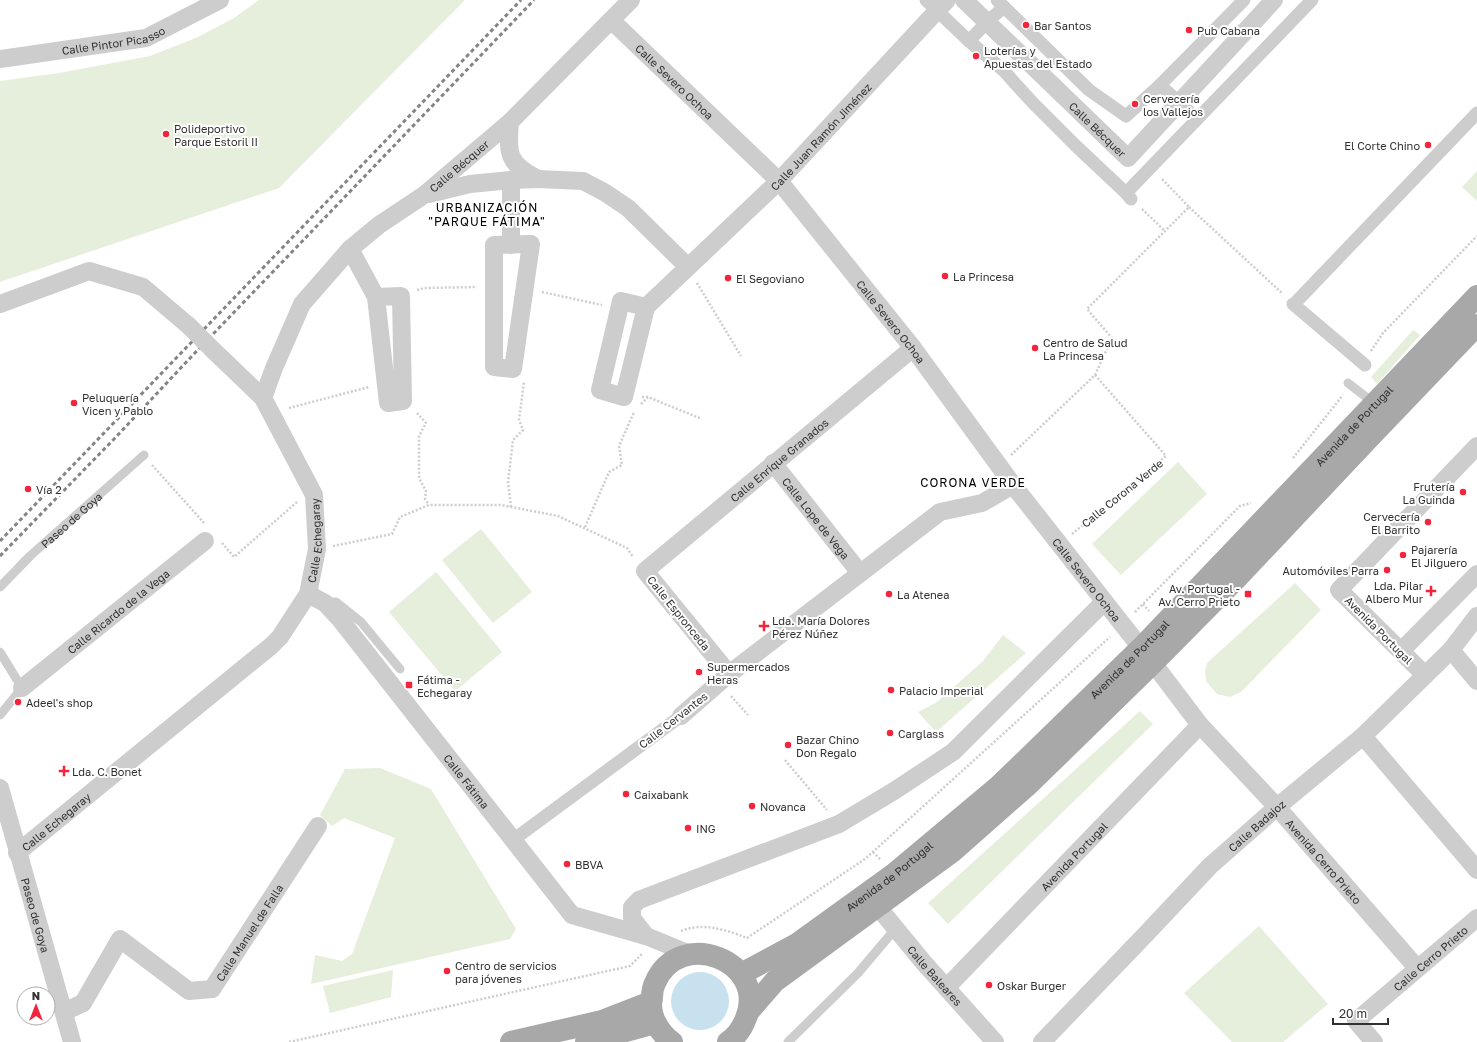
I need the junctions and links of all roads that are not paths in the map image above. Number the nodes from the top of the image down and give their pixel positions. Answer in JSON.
{"nodes":[{"id":1,"x":220,"y":0,"type":"edge"},
{"id":2,"x":631,"y":0,"type":"edge"},
{"id":3,"x":964,"y":0,"type":"edge"},
{"id":4,"x":1244,"y":0,"type":"edge"},
{"id":5,"x":1274,"y":0,"type":"edge"},
{"id":6,"x":1312,"y":0,"type":"edge"},
{"id":7,"x":937,"y":4,"type":"edge"},
{"id":8,"x":1000,"y":4,"type":"edge"},
{"id":9,"x":612,"y":21,"type":"junction"},
{"id":10,"x":987,"y":22,"type":"junction"},
{"id":11,"x":969,"y":41,"type":"junction"},
{"id":12,"x":0,"y":59,"type":"edge"},
{"id":13,"x":1160,"y":85,"type":"junction"},
{"id":14,"x":1179,"y":103,"type":"junction"},
{"id":15,"x":1477,"y":114,"type":"edge"},
{"id":16,"x":1197,"y":119,"type":"junction"},
{"id":17,"x":510,"y":122,"type":"junction"},
{"id":18,"x":538,"y":179,"type":"junction"},
{"id":19,"x":511,"y":180,"type":"junction"},
{"id":20,"x":779,"y":181,"type":"junction"},
{"id":21,"x":424,"y":195,"type":"junction"},
{"id":22,"x":511,"y":245,"type":"junction"},
{"id":23,"x":350,"y":249,"type":"junction"},
{"id":24,"x":688,"y":267,"type":"junction"},
{"id":25,"x":1477,"y":296,"type":"edge"},
{"id":26,"x":376,"y":297,"type":"junction"},
{"id":27,"x":0,"y":304,"type":"edge"},
{"id":28,"x":646,"y":307,"type":"junction"},
{"id":29,"x":1477,"y":326,"type":"edge"},
{"id":30,"x":913,"y":348,"type":"junction"},
{"id":31,"x":1365,"y":365,"type":"road end"},
{"id":32,"x":1350,"y":384,"type":"road end"},
{"id":33,"x":1375,"y":404,"type":"junction"},
{"id":34,"x":267,"y":406,"type":"junction"},
{"id":35,"x":1477,"y":446,"type":"edge"},
{"id":36,"x":144,"y":455,"type":"road end"},
{"id":37,"x":773,"y":463,"type":"junction"},
{"id":38,"x":1013,"y":485,"type":"junction"},
{"id":39,"x":209,"y":537,"type":"road end"},
{"id":40,"x":645,"y":571,"type":"joint"},
{"id":41,"x":860,"y":573,"type":"junction"},
{"id":42,"x":1477,"y":574,"type":"edge"},
{"id":43,"x":0,"y":587,"type":"edge"},
{"id":44,"x":308,"y":594,"type":"junction"},
{"id":45,"x":1104,"y":602,"type":"junction"},
{"id":46,"x":325,"y":603,"type":"junction"},
{"id":47,"x":1477,"y":616,"type":"edge"},
{"id":48,"x":1451,"y":650,"type":"junction"},
{"id":49,"x":1401,"y":651,"type":"junction"},
{"id":50,"x":0,"y":652,"type":"edge"},
{"id":51,"x":1147,"y":656,"type":"junction"},
{"id":52,"x":400,"y":669,"type":"dead end"},
{"id":53,"x":1424,"y":675,"type":"junction"},
{"id":54,"x":724,"y":678,"type":"junction"},
{"id":55,"x":1477,"y":681,"type":"edge"},
{"id":56,"x":22,"y":688,"type":"junction"},
{"id":57,"x":0,"y":714,"type":"edge"},
{"id":58,"x":681,"y":716,"type":"joint"},
{"id":59,"x":1200,"y":725,"type":"junction"},
{"id":60,"x":1363,"y":736,"type":"junction"},
{"id":61,"x":0,"y":788,"type":"edge"},
{"id":62,"x":1277,"y":807,"type":"junction"},
{"id":63,"x":318,"y":826,"type":"dead end"},
{"id":64,"x":513,"y":840,"type":"junction"},
{"id":65,"x":17,"y":853,"type":"junction"},
{"id":66,"x":1477,"y":870,"type":"edge"},
{"id":67,"x":878,"y":907,"type":"junction"},
{"id":68,"x":1475,"y":924,"type":"edge"},
{"id":69,"x":896,"y":928,"type":"junction"},
{"id":70,"x":650,"y":938,"type":"junction"},
{"id":71,"x":690,"y":954,"type":"junction"},
{"id":72,"x":1417,"y":968,"type":"junction"},
{"id":73,"x":741,"y":974,"type":"junction"},
{"id":74,"x":947,"y":986,"type":"junction"},
{"id":75,"x":651,"y":1002,"type":"junction"},
{"id":76,"x":749,"y":1011,"type":"junction"},
{"id":77,"x":64,"y":1012,"type":"junction"},
{"id":78,"x":655,"y":1023,"type":"junction"},
{"id":79,"x":72,"y":1042,"type":"edge"},
{"id":80,"x":511,"y":1042,"type":"edge"},
{"id":81,"x":586,"y":1042,"type":"edge"},
{"id":82,"x":672,"y":1042,"type":"edge"},
{"id":83,"x":728,"y":1042,"type":"edge"},
{"id":84,"x":788,"y":1042,"type":"edge"},
{"id":85,"x":995,"y":1042,"type":"edge"},
{"id":86,"x":1042,"y":1042,"type":"edge"},
{"id":87,"x":1374,"y":1042,"type":"edge"}],
"edges":[{"from":1,"to":12,"type":"street","name":"Calle Pintor Picasso"},
{"from":2,"to":9,"type":"street","name":"Calle Bécquer"},
{"from":3,"to":10,"type":"street","name":"Calle Bécquer"},
{"from":4,"to":13,"type":"street"},
{"from":5,"to":14,"type":"street","name":"Calle Bécquer"},
{"from":6,"to":16,"type":"street"},
{"from":7,"to":11,"type":"street"},
{"from":7,"to":20,"type":"street","name":"Calle Juan Ramón Jiménez"},
{"from":8,"to":10,"type":"street"},
{"from":8,"to":13,"type":"street"},
{"from":9,"to":17,"type":"street","name":"Calle Bécquer"},
{"from":9,"to":20,"type":"street","name":"Calle Severo Ochoa"},
{"from":10,"to":11,"type":"street"},
{"from":10,"to":14,"type":"street","name":"Calle Bécquer"},
{"from":11,"to":16,"type":"street"},
{"from":13,"to":14,"type":"street"},
{"from":14,"to":16,"type":"street"},
{"from":15,"to":31,"type":"street"},
{"from":17,"to":18,"type":"street"},
{"from":17,"to":21,"type":"street","name":"Calle Bécquer"},
{"from":18,"to":19,"type":"street"},
{"from":18,"to":24,"type":"street"},
{"from":19,"to":21,"type":"street"},
{"from":19,"to":22,"type":"street"},
{"from":20,"to":24,"type":"street","name":"Calle Juan Ramón Jiménez"},
{"from":20,"to":30,"type":"street","name":"Calle Severo Ochoa"},
{"from":21,"to":23,"type":"street","name":"Calle Bécquer"},
{"from":22,"to":22,"type":"street"},
{"from":23,"to":26,"type":"street"},
{"from":23,"to":34,"type":"street","name":"Calle Bécquer"},
{"from":24,"to":28,"type":"street"},
{"from":25,"to":33,"type":"main road","name":"Avenida de Portugal"},
{"from":26,"to":26,"type":"street"},
{"from":27,"to":34,"type":"street","name":"Calle Echegaray","bridge":true},
{"from":28,"to":28,"type":"street"},
{"from":29,"to":51,"type":"main road","name":"Avenida de Portugal"},
{"from":30,"to":37,"type":"street","name":"Calle Enrique Granados"},
{"from":30,"to":38,"type":"street","name":"Calle Severo Ochoa"},
{"from":32,"to":33,"type":"lane"},
{"from":33,"to":51,"type":"main road","name":"Avenida de Portugal"},
{"from":34,"to":44,"type":"street","name":"Calle Echegaray"},
{"from":35,"to":49,"type":"street","name":"Avenida Portugal"},
{"from":36,"to":43,"type":"lane","name":"Paseo de Goya"},
{"from":37,"to":40,"type":"street","name":"Calle Enrique Granados"},
{"from":37,"to":41,"type":"street","name":"Calle Lope de Vega"},
{"from":38,"to":41,"type":"street","name":"Calle Cervantes"},
{"from":38,"to":45,"type":"street","name":"Calle Severo Ochoa"},
{"from":39,"to":56,"type":"street","name":"Calle Ricardo de la Vega"},
{"from":40,"to":54,"type":"street","name":"Calle Espronceda"},
{"from":41,"to":54,"type":"street","name":"Calle Cervantes"},
{"from":42,"to":49,"type":"street"},
{"from":44,"to":46,"type":"street","name":"Calle Fátima"},
{"from":44,"to":65,"type":"street","name":"Calle Echegaray"},
{"from":45,"to":51,"type":"street","name":"Calle Severo Ochoa"},
{"from":45,"to":70,"type":"street"},
{"from":46,"to":52,"type":"lane"},
{"from":46,"to":64,"type":"street","name":"Calle Fátima"},
{"from":47,"to":48,"type":"street","name":"Calle Badajoz"},
{"from":48,"to":53,"type":"street","name":"Calle Badajoz"},
{"from":48,"to":55,"type":"street"},
{"from":49,"to":53,"type":"street","name":"Avenida Portugal"},
{"from":50,"to":56,"type":"lane"},
{"from":51,"to":59,"type":"street","name":"Avenida Cerro Prieto"},
{"from":51,"to":67,"type":"main road","name":"Avenida de Portugal"},
{"from":51,"to":73,"type":"main road","name":"Avenida de Portugal"},
{"from":53,"to":60,"type":"street","name":"Calle Badajoz"},
{"from":54,"to":58,"type":"street","name":"Calle Cervantes"},
{"from":56,"to":57,"type":"lane"},
{"from":58,"to":64,"type":"street","name":"Calle Cervantes"},
{"from":59,"to":62,"type":"street","name":"Avenida Cerro Prieto"},
{"from":59,"to":74,"type":"street","name":"Avenida Portugal"},
{"from":60,"to":62,"type":"street","name":"Calle Badajoz"},
{"from":60,"to":66,"type":"street"},
{"from":61,"to":65,"type":"street","name":"Paseo de Goya"},
{"from":62,"to":72,"type":"street","name":"Avenida Cerro Prieto"},
{"from":62,"to":86,"type":"street","name":"Calle Badajoz"},
{"from":63,"to":77,"type":"street","name":"Calle Manuel de Falla"},
{"from":64,"to":70,"type":"street","name":"Calle Fátima"},
{"from":65,"to":77,"type":"street","name":"Paseo de Goya"},
{"from":67,"to":69,"type":"street","name":"Calle Baleares"},
{"from":67,"to":76,"type":"main road","name":"Avenida de Portugal"},
{"from":68,"to":72,"type":"street","name":"Calle Cerro Prieto"},
{"from":69,"to":74,"type":"street","name":"Calle Baleares"},
{"from":69,"to":84,"type":"lane"},
{"from":70,"to":71,"type":"street"},
{"from":71,"to":73,"type":"main road"},
{"from":71,"to":75,"type":"main road"},
{"from":72,"to":87,"type":"street","name":"Calle Cerro Prieto"},
{"from":73,"to":76,"type":"main road"},
{"from":74,"to":85,"type":"street","name":"Calle Baleares"},
{"from":75,"to":78,"type":"main road"},
{"from":75,"to":80,"type":"main road"},
{"from":76,"to":83,"type":"main road"},
{"from":77,"to":79,"type":"street","name":"Paseo de Goya"},
{"from":78,"to":81,"type":"main road"},
{"from":78,"to":82,"type":"main road"}]}
